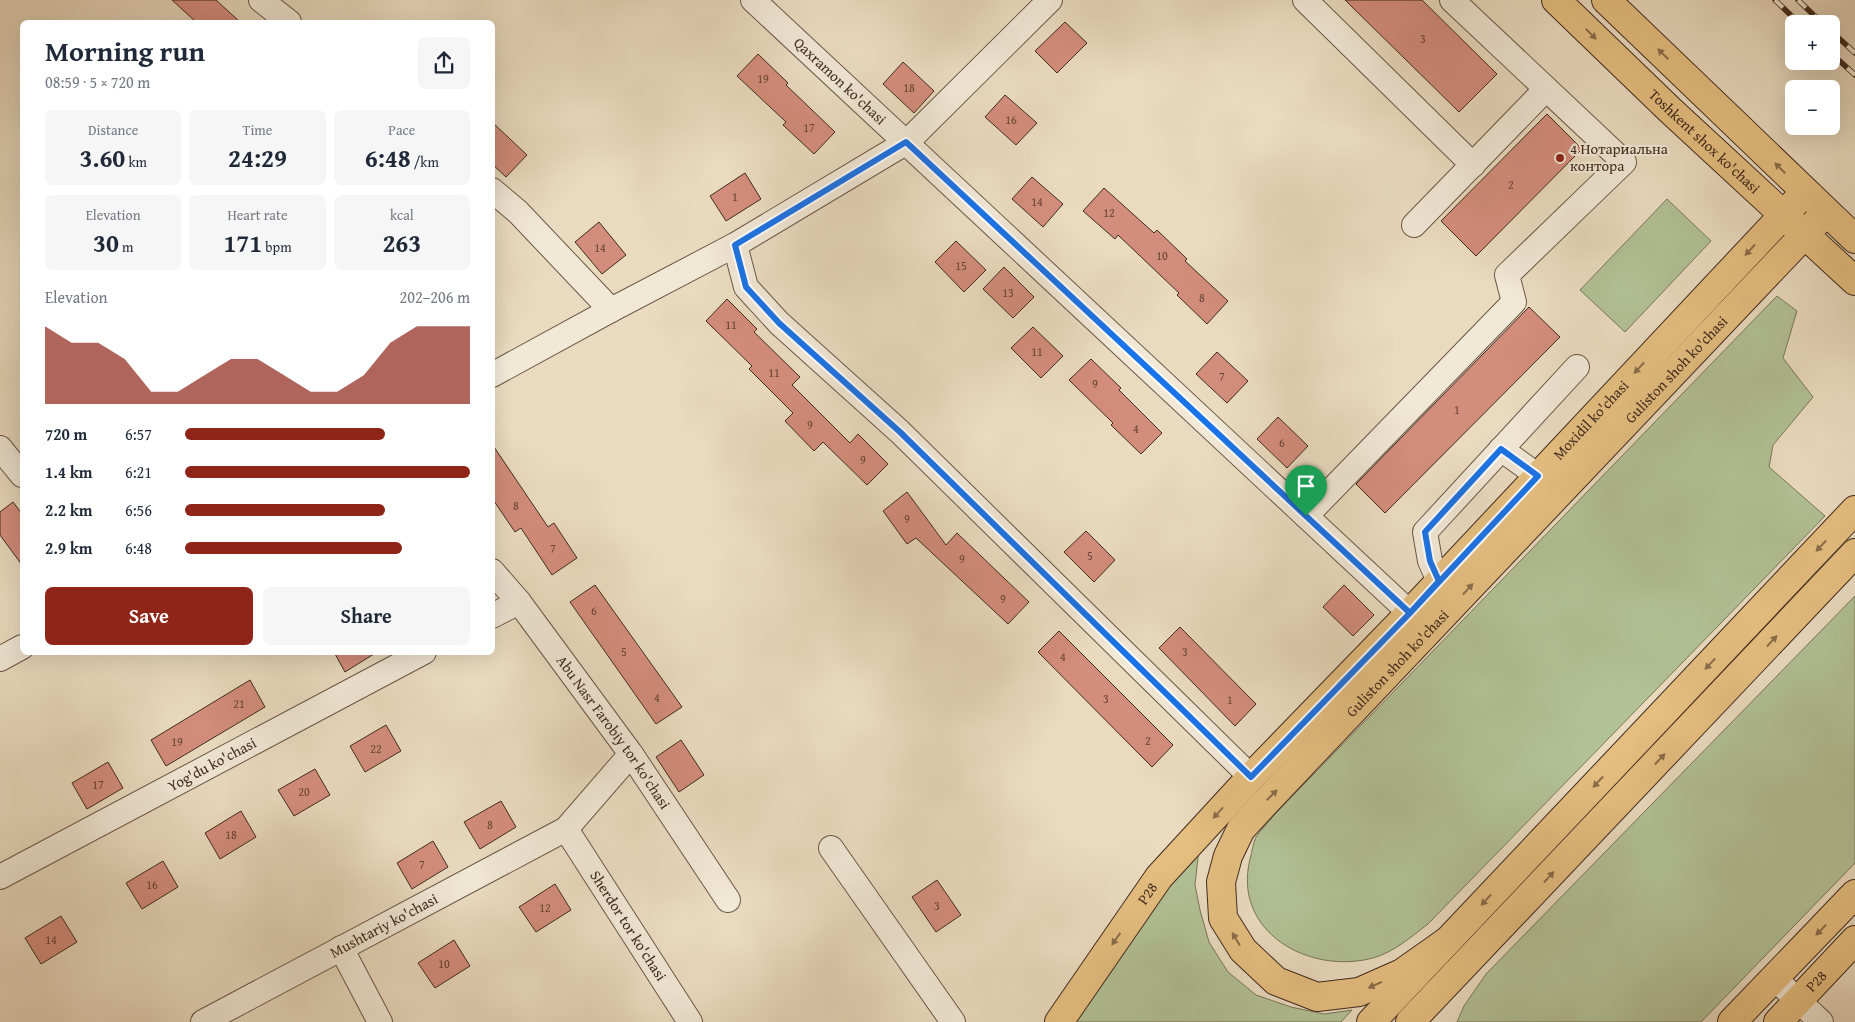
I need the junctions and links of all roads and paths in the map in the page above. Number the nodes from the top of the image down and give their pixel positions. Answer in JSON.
{"nodes":[{"id":1,"x":261,"y":0,"type":"edge"},
{"id":2,"x":753,"y":0,"type":"edge"},
{"id":3,"x":1050,"y":0,"type":"edge"},
{"id":4,"x":1305,"y":0,"type":"edge"},
{"id":5,"x":1452,"y":0,"type":"edge"},
{"id":6,"x":1556,"y":0,"type":"edge"},
{"id":7,"x":1606,"y":0,"type":"edge"},
{"id":8,"x":286,"y":20,"type":"edge"},
{"id":9,"x":1546,"y":89,"type":"junction"},
{"id":10,"x":906,"y":142,"type":"junction"},
{"id":11,"x":1473,"y":165,"type":"junction"},
{"id":12,"x":1805,"y":192,"type":"junction"},
{"id":13,"x":495,"y":193,"type":"edge"},
{"id":14,"x":1826,"y":212,"type":"junction"},
{"id":15,"x":1783,"y":214,"type":"junction"},
{"id":16,"x":1414,"y":225,"type":"dead end"},
{"id":17,"x":1805,"y":233,"type":"junction"},
{"id":18,"x":1855,"y":239,"type":"edge"},
{"id":19,"x":735,"y":245,"type":"junction"},
{"id":20,"x":1855,"y":281,"type":"edge"},
{"id":21,"x":611,"y":310,"type":"junction"},
{"id":22,"x":1576,"y":367,"type":"dead end"},
{"id":23,"x":495,"y":374,"type":"edge"},
{"id":24,"x":0,"y":448,"type":"edge"},
{"id":25,"x":1501,"y":449,"type":"junction"},
{"id":26,"x":20,"y":473,"type":"edge"},
{"id":27,"x":1538,"y":476,"type":"junction"},
{"id":28,"x":1855,"y":510,"type":"edge"},
{"id":29,"x":1306,"y":516,"type":"junction"},
{"id":30,"x":1855,"y":554,"type":"edge"},
{"id":31,"x":495,"y":574,"type":"edge"},
{"id":32,"x":1439,"y":581,"type":"junction"},
{"id":33,"x":519,"y":602,"type":"junction"},
{"id":34,"x":1410,"y":613,"type":"junction"},
{"id":35,"x":495,"y":614,"type":"edge"},
{"id":36,"x":20,"y":647,"type":"edge"},
{"id":37,"x":418,"y":655,"type":"edge"},
{"id":38,"x":0,"y":659,"type":"edge"},
{"id":39,"x":631,"y":754,"type":"junction"},
{"id":40,"x":1251,"y":777,"type":"junction"},
{"id":41,"x":566,"y":829,"type":"junction"},
{"id":42,"x":831,"y":848,"type":"dead end"},
{"id":43,"x":0,"y":877,"type":"edge"},
{"id":44,"x":1855,"y":894,"type":"edge"},
{"id":45,"x":728,"y":900,"type":"dead end"},
{"id":46,"x":1855,"y":940,"type":"edge"},
{"id":47,"x":1446,"y":942,"type":"junction"},
{"id":48,"x":340,"y":948,"type":"junction"},
{"id":49,"x":1467,"y":963,"type":"junction"},
{"id":50,"x":1774,"y":978,"type":"junction"},
{"id":51,"x":1798,"y":1000,"type":"junction"},
{"id":52,"x":202,"y":1022,"type":"edge"},
{"id":53,"x":380,"y":1022,"type":"edge"},
{"id":54,"x":690,"y":1022,"type":"edge"},
{"id":55,"x":953,"y":1022,"type":"edge"},
{"id":56,"x":1059,"y":1022,"type":"edge"},
{"id":57,"x":1371,"y":1022,"type":"edge"},
{"id":58,"x":1410,"y":1022,"type":"edge"},
{"id":59,"x":1434,"y":1022,"type":"edge"},
{"id":60,"x":1732,"y":1022,"type":"edge"},
{"id":61,"x":1778,"y":1022,"type":"edge"},
{"id":62,"x":1821,"y":1022,"type":"edge"}],
"edges":[{"from":1,"to":8,"type":"street"},
{"from":2,"to":10,"type":"street","name":"Qaxramon ko'chasi"},
{"from":3,"to":10,"type":"street"},
{"from":4,"to":11,"type":"street"},
{"from":5,"to":9,"type":"street"},
{"from":6,"to":15,"type":"main road","name":"Toshkent shox ko'chasi","one_way":true},
{"from":12,"to":7,"type":"main road","one_way":true},
{"from":9,"to":11,"type":"street"},
{"from":9,"to":29,"type":"street"},
{"from":10,"to":19,"type":"street"},
{"from":10,"to":29,"type":"street","name":"Qaxramon ko'chasi"},
{"from":11,"to":16,"type":"street"},
{"from":12,"to":14,"type":"main road"},
{"from":12,"to":15,"type":"main road","name":"Moxidil ko'chasi"},
{"from":13,"to":21,"type":"street"},
{"from":14,"to":17,"type":"main road","name":"Guliston shoh ko'chasi"},
{"from":14,"to":18,"type":"main road"},
{"from":15,"to":17,"type":"main road","name":"Toshkent shox ko'chasi"},
{"from":15,"to":27,"type":"main road","name":"Moxidil ko'chasi","one_way":true},
{"from":17,"to":20,"type":"main road","name":"Toshkent shox ko'chasi"},
{"from":47,"to":17,"type":"main road","name":"Guliston shoh ko'chasi","one_way":true},
{"from":19,"to":21,"type":"street"},
{"from":19,"to":40,"type":"street"},
{"from":21,"to":23,"type":"street"},
{"from":22,"to":25,"type":"street"},
{"from":24,"to":26,"type":"street"},
{"from":25,"to":27,"type":"street"},
{"from":25,"to":32,"type":"street"},
{"from":27,"to":32,"type":"main road","name":"Moxidil ko'chasi"},
{"from":28,"to":47,"type":"main road","name":"Guliston shoh ko'chasi","one_way":true},
{"from":29,"to":34,"type":"street","name":"Qaxramon ko'chasi"},
{"from":49,"to":30,"type":"main road","one_way":true},
{"from":31,"to":33,"type":"street","name":"Abu Nasr Farobiy tor ko'chasi"},
{"from":32,"to":34,"type":"main road","name":"Moxidil ko'chasi"},
{"from":33,"to":35,"type":"street"},
{"from":33,"to":39,"type":"street","name":"Abu Nasr Farobiy tor ko'chasi"},
{"from":34,"to":40,"type":"main road","name":"Moxidil ko'chasi"},
{"from":36,"to":38,"type":"street"},
{"from":37,"to":43,"type":"street","name":"Yog'du ko'chasi"},
{"from":39,"to":41,"type":"street"},
{"from":39,"to":45,"type":"street","name":"Abu Nasr Farobiy tor ko'chasi"},
{"from":40,"to":56,"type":"main road","name":"Р28","one_way":true},
{"from":41,"to":48,"type":"street","name":"Mushtariy ko'chasi"},
{"from":41,"to":54,"type":"street","name":"Sherdor tor ko'chasi"},
{"from":42,"to":55,"type":"street"},
{"from":44,"to":50,"type":"main road","one_way":true},
{"from":46,"to":51,"type":"main road","name":"Р28"},
{"from":47,"to":57,"type":"main road","name":"Guliston shoh ko'chasi"},
{"from":48,"to":52,"type":"street","name":"Mushtariy ko'chasi"},
{"from":48,"to":53,"type":"street"},
{"from":49,"to":58,"type":"main road"},
{"from":49,"to":59,"type":"main road"},
{"from":50,"to":51,"type":"street"},
{"from":50,"to":60,"type":"main road"},
{"from":51,"to":61,"type":"main road","name":"Р28"},
{"from":51,"to":62,"type":"street"}]}
